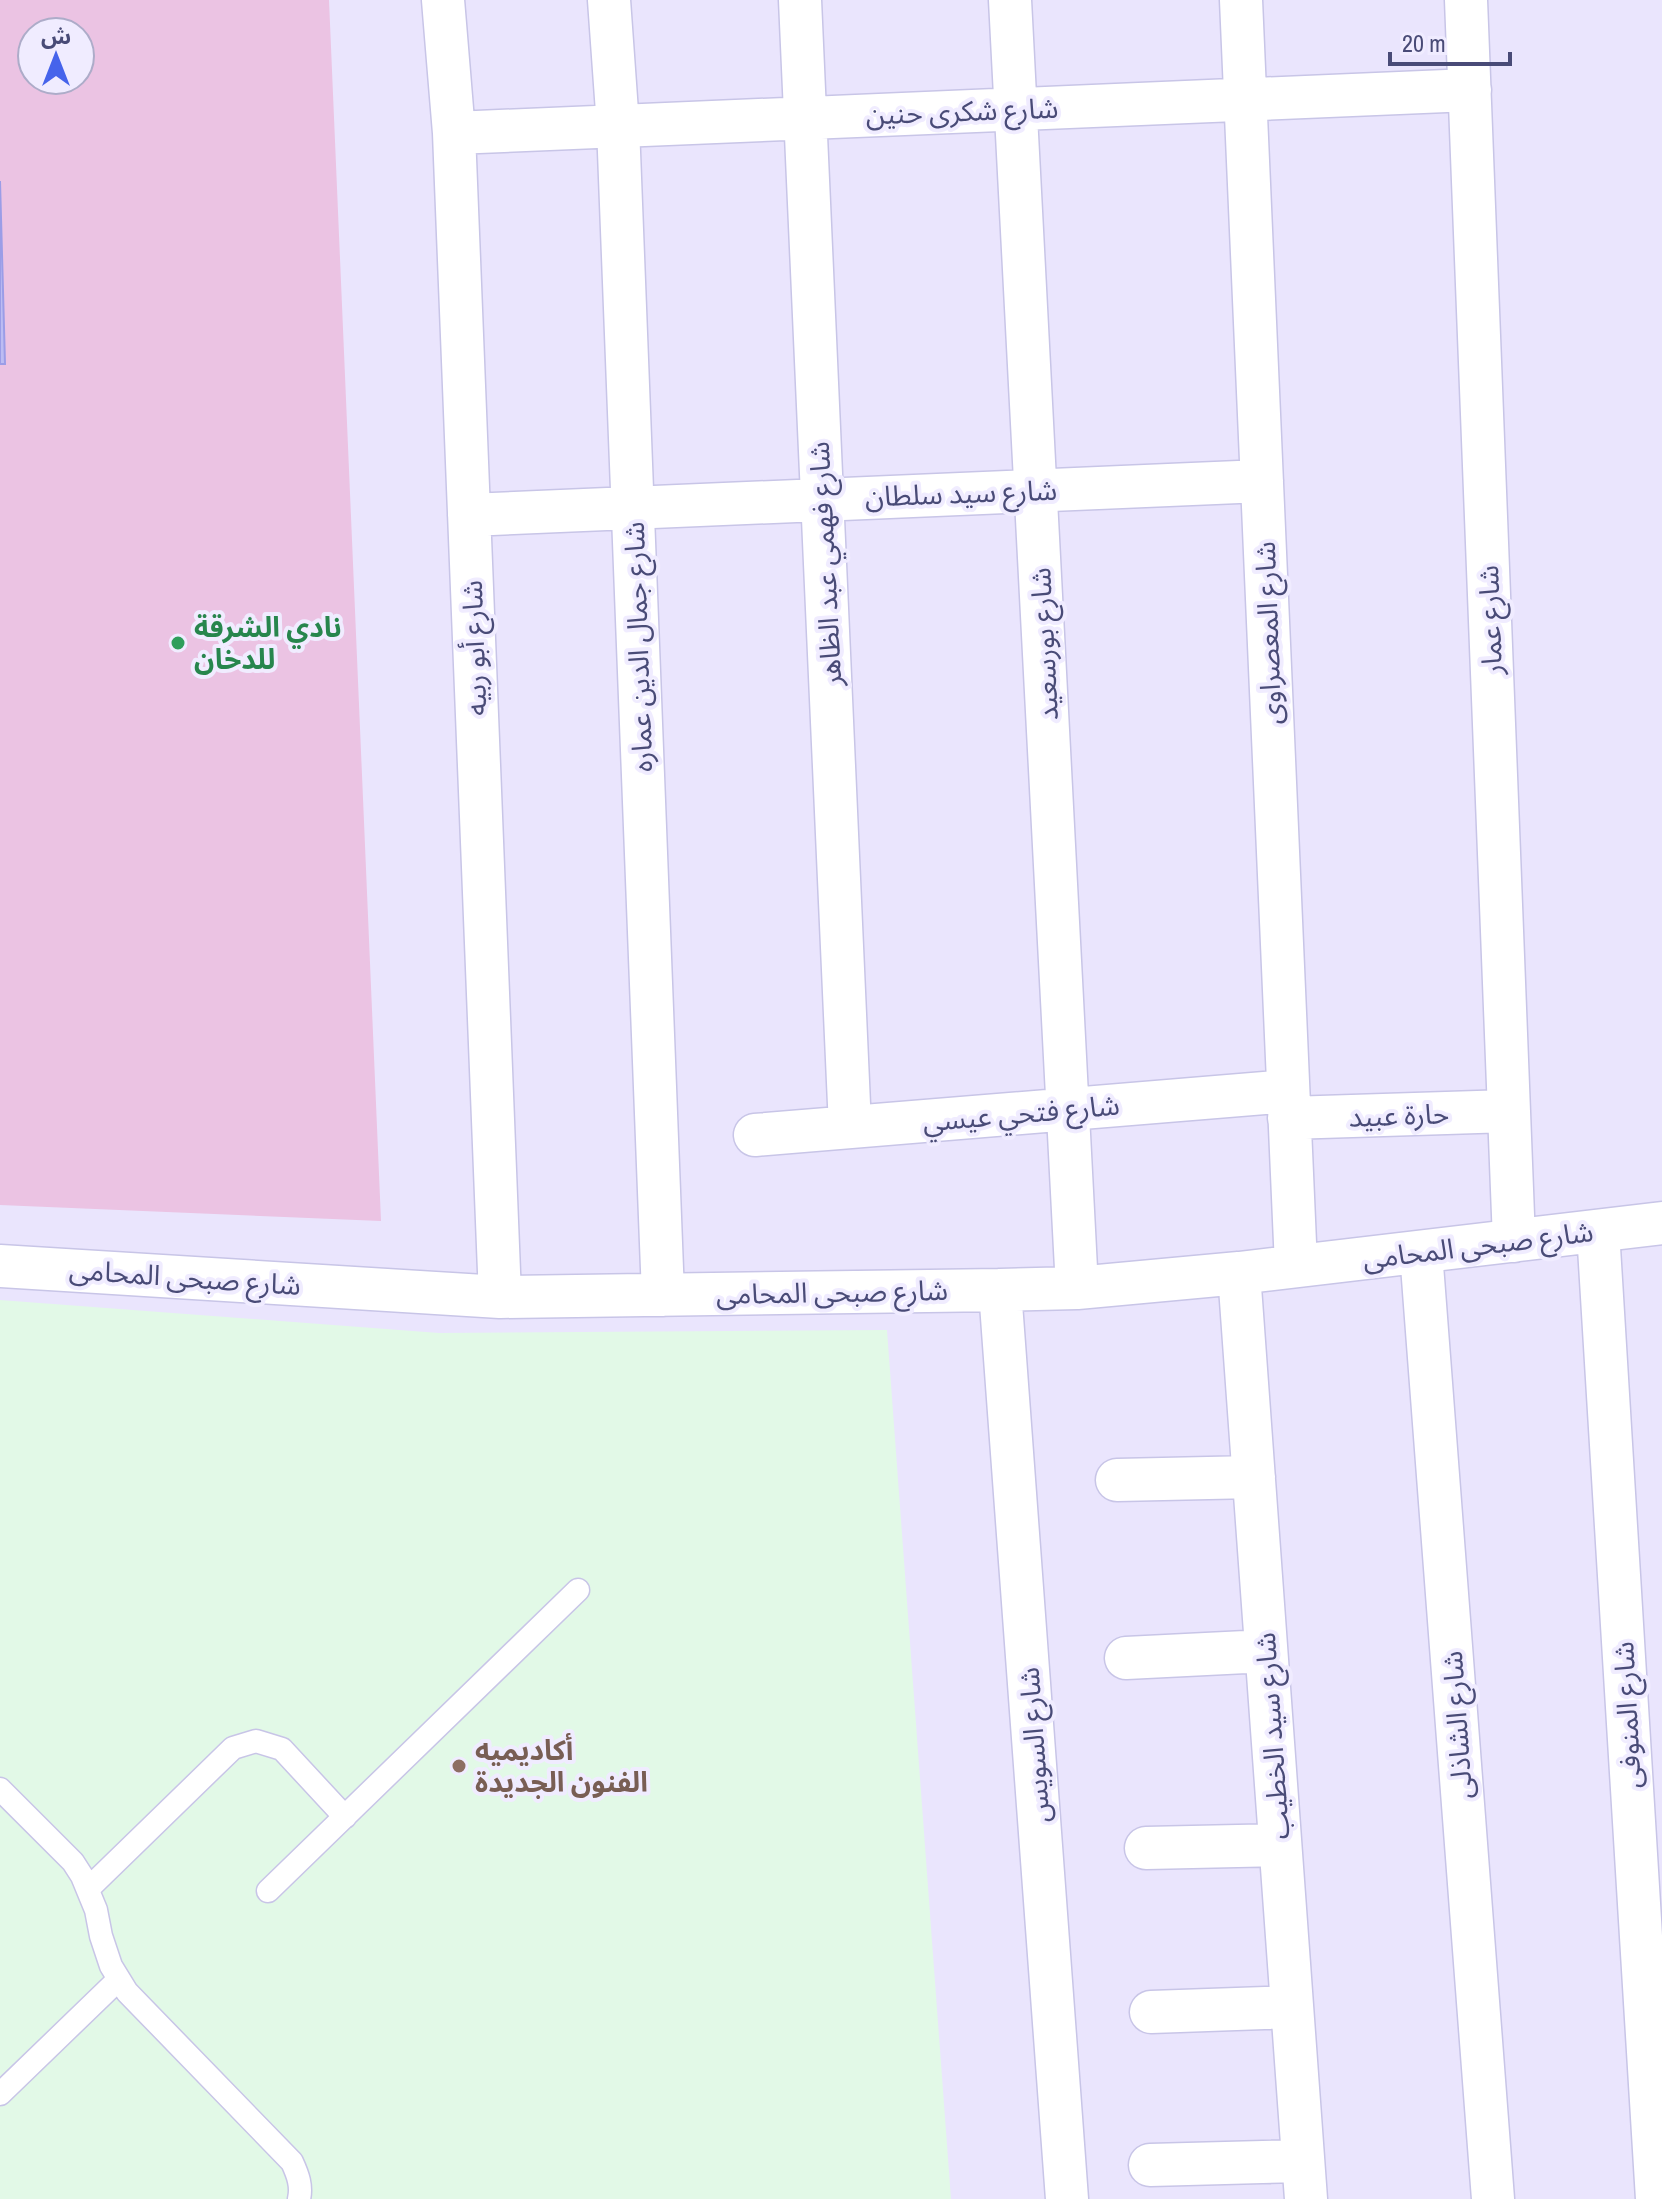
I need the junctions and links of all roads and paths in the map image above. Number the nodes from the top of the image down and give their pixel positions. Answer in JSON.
{"nodes":[{"id":1,"x":443,"y":0,"type":"edge"},
{"id":2,"x":609,"y":0,"type":"edge"},
{"id":3,"x":800,"y":0,"type":"edge"},
{"id":4,"x":1010,"y":0,"type":"edge"},
{"id":5,"x":1241,"y":0,"type":"edge"},
{"id":6,"x":1466,"y":0,"type":"edge"},
{"id":7,"x":1470,"y":90,"type":"junction"},
{"id":8,"x":1245,"y":99,"type":"junction"},
{"id":9,"x":1017,"y":109,"type":"junction"},
{"id":10,"x":806,"y":118,"type":"junction"},
{"id":11,"x":618,"y":126,"type":"junction"},
{"id":12,"x":454,"y":133,"type":"junction"},
{"id":13,"x":1262,"y":481,"type":"junction"},
{"id":14,"x":1037,"y":490,"type":"junction"},
{"id":15,"x":822,"y":499,"type":"junction"},
{"id":16,"x":632,"y":507,"type":"junction"},
{"id":17,"x":469,"y":515,"type":"junction"},
{"id":18,"x":1289,"y":1105,"type":"junction"},
{"id":19,"x":1068,"y":1109,"type":"junction"},
{"id":20,"x":1509,"y":1111,"type":"junction"},
{"id":21,"x":850,"y":1127,"type":"junction"},
{"id":22,"x":755,"y":1135,"type":"dead end"},
{"id":23,"x":1662,"y":1223,"type":"edge"},
{"id":24,"x":1598,"y":1231,"type":"junction"},
{"id":25,"x":1514,"y":1241,"type":"junction"},
{"id":26,"x":1421,"y":1252,"type":"junction"},
{"id":27,"x":0,"y":1266,"type":"edge"},
{"id":28,"x":1296,"y":1266,"type":"junction"},
{"id":29,"x":1239,"y":1273,"type":"junction"},
{"id":30,"x":1077,"y":1288,"type":"junction"},
{"id":31,"x":1000,"y":1290,"type":"junction"},
{"id":32,"x":663,"y":1295,"type":"junction"},
{"id":33,"x":500,"y":1297,"type":"junction"},
{"id":34,"x":1254,"y":1477,"type":"junction"},
{"id":35,"x":1117,"y":1480,"type":"dead end"},
{"id":36,"x":578,"y":1590,"type":"dead end"},
{"id":37,"x":1266,"y":1651,"type":"junction"},
{"id":38,"x":1126,"y":1658,"type":"dead end"},
{"id":39,"x":0,"y":1789,"type":"edge"},
{"id":40,"x":345,"y":1817,"type":"junction"},
{"id":41,"x":1280,"y":1845,"type":"junction"},
{"id":42,"x":1146,"y":1848,"type":"dead end"},
{"id":43,"x":88,"y":1889,"type":"junction"},
{"id":44,"x":268,"y":1891,"type":"dead end"},
{"id":45,"x":119,"y":1979,"type":"junction"},
{"id":46,"x":1292,"y":2007,"type":"junction"},
{"id":47,"x":1151,"y":2012,"type":"dead end"},
{"id":48,"x":0,"y":2094,"type":"edge"},
{"id":49,"x":1150,"y":2165,"type":"dead end"},
{"id":50,"x":1304,"y":2180,"type":"edge"},
{"id":51,"x":299,"y":2199,"type":"edge"},
{"id":52,"x":1067,"y":2199,"type":"edge"},
{"id":53,"x":1493,"y":2199,"type":"edge"},
{"id":54,"x":1657,"y":2199,"type":"edge"}],
"edges":[{"from":1,"to":12,"type":"street","name":"شارع أبو ربيه"},
{"from":2,"to":11,"type":"street","name":"شارع جمال الدين عماره"},
{"from":3,"to":10,"type":"street","name":"شارع فهمي عبد الظاهر"},
{"from":4,"to":9,"type":"street","name":"شارع بورسعيد"},
{"from":5,"to":8,"type":"street","name":"شارع المعصراوى"},
{"from":6,"to":7,"type":"street","name":"شارع عمار"},
{"from":7,"to":8,"type":"street","name":"شارع شكرى حنين"},
{"from":7,"to":20,"type":"street","name":"شارع عمار"},
{"from":8,"to":9,"type":"street","name":"شارع شكرى حنين"},
{"from":8,"to":13,"type":"street","name":"شارع المعصراوى"},
{"from":9,"to":10,"type":"street","name":"شارع شكرى حنين"},
{"from":9,"to":14,"type":"street","name":"شارع بورسعيد"},
{"from":10,"to":11,"type":"street","name":"شارع شكرى حنين"},
{"from":10,"to":15,"type":"street","name":"شارع فهمي عبد الظاهر"},
{"from":11,"to":12,"type":"street","name":"شارع شكرى حنين"},
{"from":11,"to":16,"type":"street","name":"شارع جمال الدين عماره"},
{"from":12,"to":17,"type":"street","name":"شارع أبو ربيه"},
{"from":13,"to":14,"type":"street","name":"شارع سيد سلطان"},
{"from":13,"to":18,"type":"street","name":"شارع المعصراوى"},
{"from":14,"to":15,"type":"street","name":"شارع سيد سلطان"},
{"from":14,"to":19,"type":"street","name":"شارع بورسعيد"},
{"from":15,"to":16,"type":"street","name":"شارع سيد سلطان"},
{"from":15,"to":21,"type":"street","name":"شارع فهمي عبد الظاهر"},
{"from":16,"to":17,"type":"street","name":"شارع سيد سلطان"},
{"from":16,"to":32,"type":"street","name":"شارع جمال الدين عماره"},
{"from":17,"to":33,"type":"street","name":"شارع أبو ربيه"},
{"from":18,"to":19,"type":"street","name":"شارع فتحي عيسي"},
{"from":18,"to":20,"type":"street","name":"حارة عبيد"},
{"from":18,"to":28,"type":"street","name":"شارع المعصراوى"},
{"from":19,"to":21,"type":"street","name":"شارع فتحي عيسي"},
{"from":19,"to":30,"type":"street","name":"شارع بورسعيد"},
{"from":20,"to":25,"type":"street","name":"شارع عمار"},
{"from":21,"to":22,"type":"street","name":"شارع فتحي عيسي"},
{"from":23,"to":24,"type":"street","name":"شارع صبحى المحامى"},
{"from":24,"to":25,"type":"street","name":"شارع صبحى المحامى"},
{"from":24,"to":54,"type":"street","name":"شارع المنوفى"},
{"from":25,"to":26,"type":"street","name":"شارع صبحى المحامى"},
{"from":26,"to":28,"type":"street","name":"شارع صبحى المحامى"},
{"from":26,"to":53,"type":"street","name":"شارع الشاذلى"},
{"from":27,"to":33,"type":"street","name":"شارع صبحى المحامى"},
{"from":28,"to":29,"type":"street","name":"شارع صبحى المحامى"},
{"from":29,"to":30,"type":"street","name":"شارع صبحى المحامى"},
{"from":29,"to":34,"type":"street","name":"شارع سيد الخطيب"},
{"from":30,"to":31,"type":"street","name":"شارع صبحى المحامى"},
{"from":31,"to":32,"type":"street","name":"شارع صبحى المحامى"},
{"from":31,"to":52,"type":"street","name":"شارع السويس"},
{"from":32,"to":33,"type":"street","name":"شارع صبحى المحامى"},
{"from":34,"to":35,"type":"street"},
{"from":34,"to":37,"type":"street","name":"شارع سيد الخطيب"},
{"from":36,"to":40,"type":"lane"},
{"from":37,"to":38,"type":"street"},
{"from":37,"to":41,"type":"street","name":"شارع سيد الخطيب"},
{"from":39,"to":43,"type":"lane"},
{"from":40,"to":43,"type":"lane"},
{"from":40,"to":44,"type":"lane"},
{"from":41,"to":42,"type":"street"},
{"from":41,"to":46,"type":"street","name":"شارع سيد الخطيب"},
{"from":43,"to":45,"type":"lane"},
{"from":45,"to":48,"type":"lane"},
{"from":45,"to":51,"type":"lane"},
{"from":46,"to":47,"type":"street"},
{"from":46,"to":50,"type":"street","name":"شارع سيد الخطيب"},
{"from":49,"to":50,"type":"street"}]}
